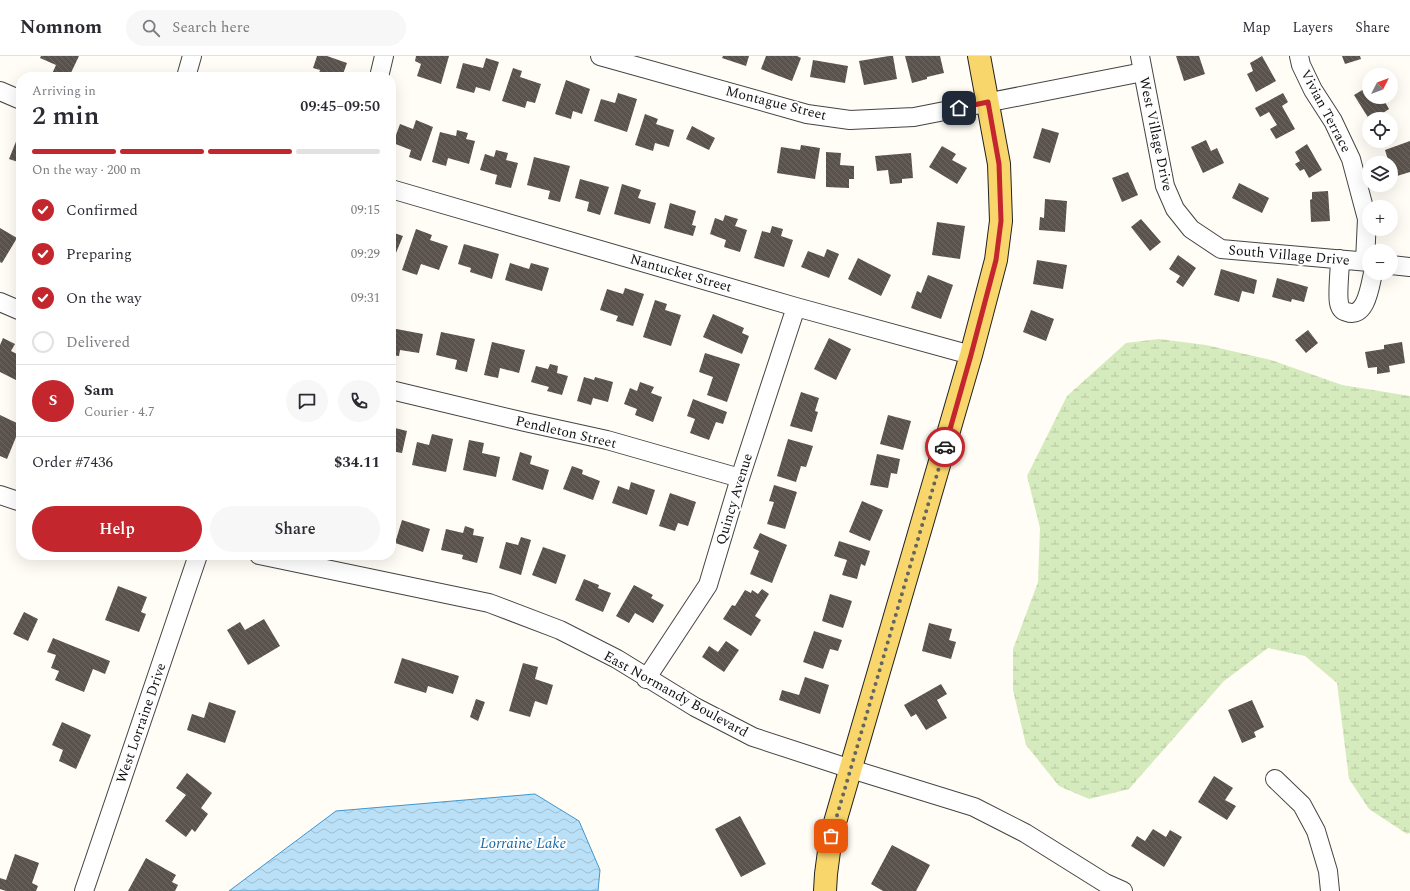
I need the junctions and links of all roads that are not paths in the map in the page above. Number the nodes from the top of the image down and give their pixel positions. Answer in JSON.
{"nodes":[{"id":1,"x":192,"y":56,"type":"edge"},
{"id":2,"x":384,"y":56,"type":"edge"},
{"id":3,"x":600,"y":56,"type":"edge"},
{"id":4,"x":979,"y":56,"type":"edge"},
{"id":5,"x":1299,"y":56,"type":"edge"},
{"id":6,"x":1142,"y":64,"type":"edge"},
{"id":7,"x":187,"y":72,"type":"edge"},
{"id":8,"x":380,"y":72,"type":"edge"},
{"id":9,"x":0,"y":91,"type":"edge"},
{"id":10,"x":16,"y":98,"type":"edge"},
{"id":11,"x":988,"y":102,"type":"junction"},
{"id":12,"x":396,"y":190,"type":"edge"},
{"id":13,"x":1191,"y":229,"type":"joint"},
{"id":14,"x":1368,"y":244,"type":"edge"},
{"id":15,"x":1340,"y":259,"type":"junction"},
{"id":16,"x":1362,"y":264,"type":"edge"},
{"id":17,"x":1398,"y":266,"type":"edge"},
{"id":18,"x":1410,"y":267,"type":"edge"},
{"id":19,"x":1368,"y":280,"type":"edge"},
{"id":20,"x":0,"y":302,"type":"edge"},
{"id":21,"x":796,"y":306,"type":"junction"},
{"id":22,"x":16,"y":309,"type":"edge"},
{"id":23,"x":971,"y":355,"type":"junction"},
{"id":24,"x":396,"y":391,"type":"edge"},
{"id":25,"x":740,"y":478,"type":"junction"},
{"id":26,"x":0,"y":495,"type":"edge"},
{"id":27,"x":16,"y":500,"type":"edge"},
{"id":28,"x":196,"y":560,"type":"edge"},
{"id":29,"x":283,"y":560,"type":"edge"},
{"id":30,"x":646,"y":679,"type":"junction"},
{"id":31,"x":850,"y":769,"type":"junction"},
{"id":32,"x":1275,"y":779,"type":"dead end"},
{"id":33,"x":84,"y":891,"type":"edge"},
{"id":34,"x":825,"y":891,"type":"edge"},
{"id":35,"x":1123,"y":891,"type":"edge"},
{"id":36,"x":1330,"y":891,"type":"edge"}],
"edges":[{"from":1,"to":7,"type":"street"},
{"from":2,"to":8,"type":"street"},
{"from":3,"to":11,"type":"street","name":"Montague Street"},
{"from":4,"to":11,"type":"main road"},
{"from":5,"to":14,"type":"street","name":"Vivian Terrace"},
{"from":6,"to":11,"type":"street","name":"Montague Street"},
{"from":6,"to":13,"type":"street","name":"West Village Drive"},
{"from":9,"to":10,"type":"street"},
{"from":11,"to":23,"type":"main road"},
{"from":12,"to":21,"type":"street","name":"Nantucket Street"},
{"from":13,"to":15,"type":"street","name":"South Village Drive"},
{"from":15,"to":16,"type":"street","name":"South Village Drive"},
{"from":15,"to":19,"type":"street","name":"Vivian Terrace"},
{"from":17,"to":18,"type":"street"},
{"from":20,"to":22,"type":"street"},
{"from":21,"to":23,"type":"street","name":"Nantucket Street"},
{"from":21,"to":25,"type":"street","name":"Quincy Avenue"},
{"from":23,"to":31,"type":"main road"},
{"from":24,"to":25,"type":"street","name":"Pendleton Street"},
{"from":25,"to":30,"type":"street","name":"Quincy Avenue"},
{"from":26,"to":27,"type":"street"},
{"from":28,"to":33,"type":"street","name":"West Lorraine Drive"},
{"from":29,"to":30,"type":"street","name":"East Normandy Boulevard"},
{"from":30,"to":31,"type":"street","name":"East Normandy Boulevard"},
{"from":31,"to":34,"type":"main road"},
{"from":31,"to":35,"type":"street","name":"East Normandy Boulevard"},
{"from":32,"to":36,"type":"street"}]}
